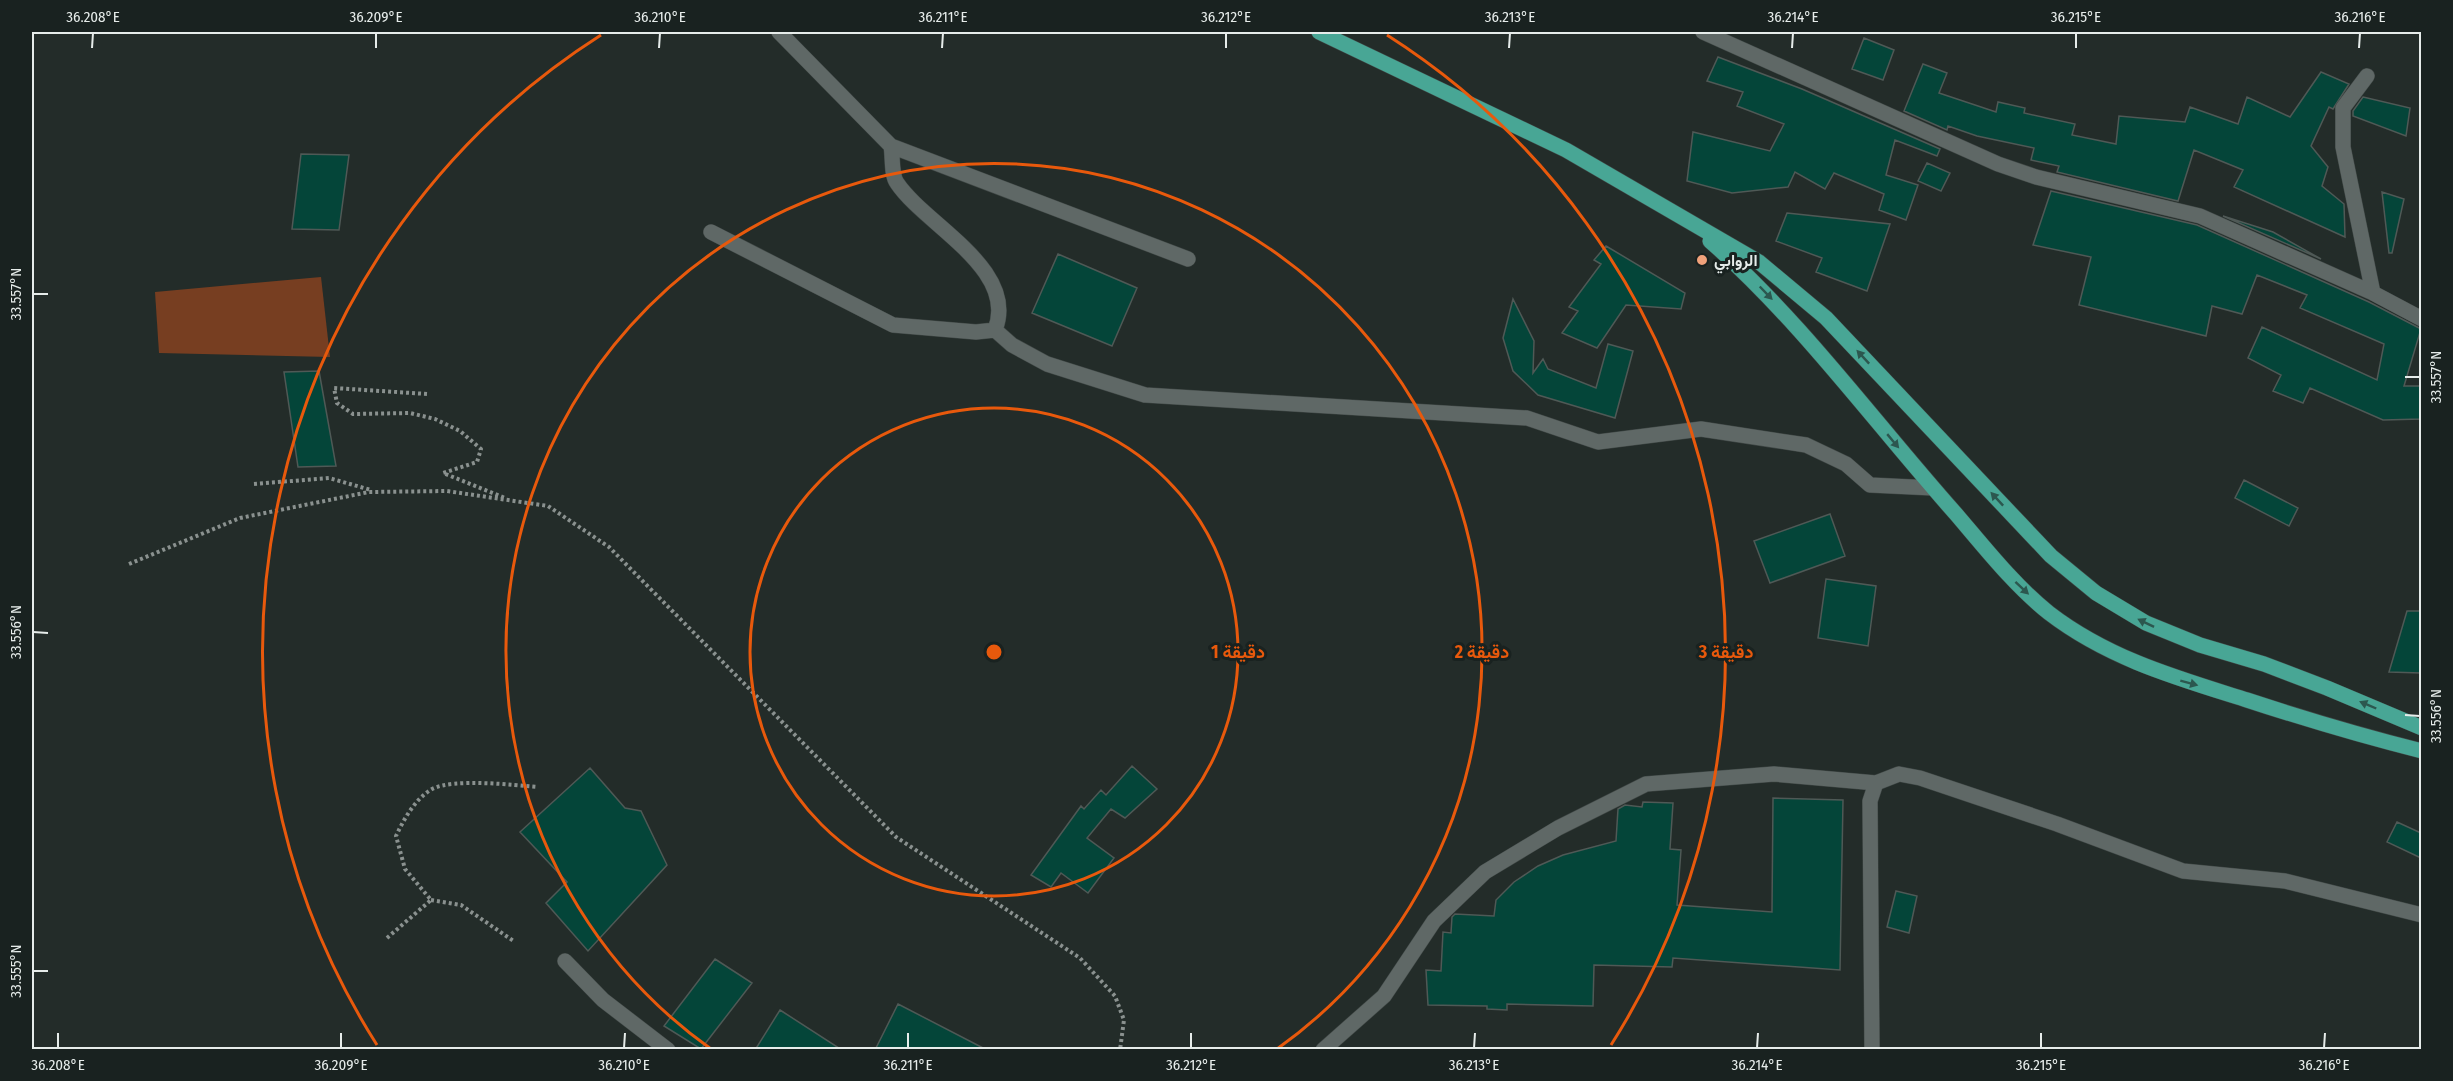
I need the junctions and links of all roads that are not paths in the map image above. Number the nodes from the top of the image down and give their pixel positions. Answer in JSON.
{"nodes":[{"id":1,"x":778,"y":32,"type":"edge"},
{"id":2,"x":1318,"y":32,"type":"edge"},
{"id":3,"x":1703,"y":32,"type":"edge"},
{"id":4,"x":2367,"y":76,"type":"dead end"},
{"id":5,"x":891,"y":146,"type":"junction"},
{"id":6,"x":1692,"y":225,"type":"junction"},
{"id":7,"x":711,"y":232,"type":"dead end"},
{"id":8,"x":1188,"y":259,"type":"dead end"},
{"id":9,"x":2373,"y":293,"type":"junction"},
{"id":10,"x":2421,"y":318,"type":"edge"},
{"id":11,"x":995,"y":330,"type":"junction"},
{"id":12,"x":1933,"y":488,"type":"junction"},
{"id":13,"x":2421,"y":728,"type":"edge"},
{"id":14,"x":2421,"y":751,"type":"edge"},
{"id":15,"x":1876,"y":783,"type":"junction"},
{"id":16,"x":2421,"y":915,"type":"edge"},
{"id":17,"x":565,"y":960,"type":"dead end"},
{"id":18,"x":668,"y":1050,"type":"edge"},
{"id":19,"x":1323,"y":1050,"type":"edge"},
{"id":20,"x":1872,"y":1050,"type":"edge"}],
"edges":[{"from":1,"to":5,"type":"street"},
{"from":2,"to":6,"type":"main road"},
{"from":3,"to":9,"type":"street"},
{"from":4,"to":9,"type":"street"},
{"from":5,"to":8,"type":"street"},
{"from":5,"to":11,"type":"street"},
{"from":6,"to":12,"type":"main road","one_way":true},
{"from":13,"to":6,"type":"main road","one_way":true},
{"from":7,"to":11,"type":"street"},
{"from":9,"to":10,"type":"street"},
{"from":11,"to":12,"type":"street"},
{"from":12,"to":14,"type":"main road","one_way":true},
{"from":15,"to":16,"type":"street"},
{"from":15,"to":19,"type":"street"},
{"from":15,"to":20,"type":"street"},
{"from":17,"to":18,"type":"street"}]}
